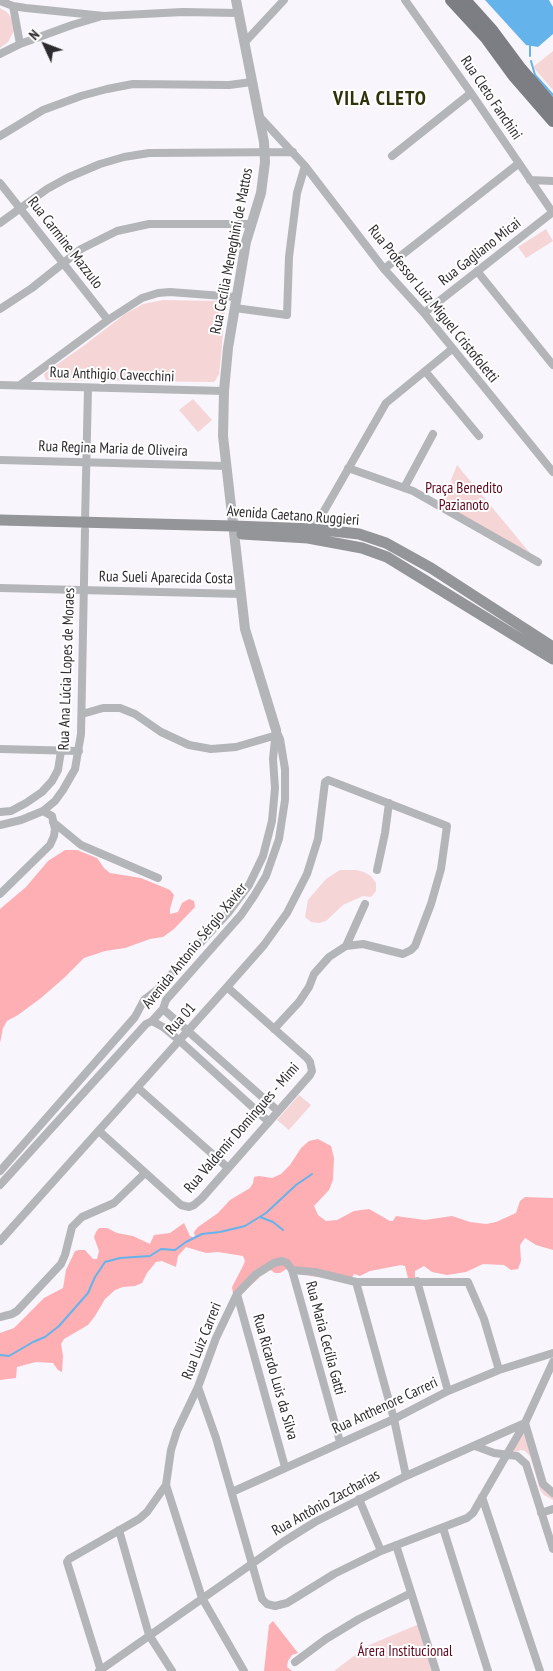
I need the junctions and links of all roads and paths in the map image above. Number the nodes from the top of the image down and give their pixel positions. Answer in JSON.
{"nodes":[{"id":1,"x":236,"y":0,"type":"edge"},
{"id":2,"x":284,"y":0,"type":"edge"},
{"id":3,"x":405,"y":0,"type":"edge"},
{"id":4,"x":452,"y":0,"type":"edge"},
{"id":5,"x":465,"y":0,"type":"edge"},
{"id":6,"x":0,"y":1,"type":"edge"},
{"id":7,"x":14,"y":6,"type":"junction"},
{"id":8,"x":72,"y":13,"type":"junction"},
{"id":9,"x":238,"y":14,"type":"junction"},
{"id":10,"x":104,"y":16,"type":"junction"},
{"id":11,"x":72,"y":25,"type":"junction"},
{"id":12,"x":245,"y":42,"type":"junction"},
{"id":13,"x":20,"y":44,"type":"junction"},
{"id":14,"x":0,"y":54,"type":"edge"},
{"id":15,"x":252,"y":82,"type":"junction"},
{"id":16,"x":471,"y":93,"type":"junction"},
{"id":17,"x":553,"y":106,"type":"edge"},
{"id":18,"x":258,"y":115,"type":"junction"},
{"id":19,"x":553,"y":121,"type":"edge"},
{"id":20,"x":0,"y":136,"type":"edge"},
{"id":21,"x":293,"y":152,"type":"junction"},
{"id":22,"x":265,"y":153,"type":"junction"},
{"id":23,"x":392,"y":156,"type":"dead end"},
{"id":24,"x":518,"y":164,"type":"junction"},
{"id":25,"x":305,"y":166,"type":"junction"},
{"id":26,"x":530,"y":180,"type":"junction"},
{"id":27,"x":553,"y":181,"type":"edge"},
{"id":28,"x":0,"y":183,"type":"edge"},
{"id":29,"x":20,"y":209,"type":"junction"},
{"id":30,"x":553,"y":213,"type":"edge"},
{"id":31,"x":0,"y":223,"type":"edge"},
{"id":32,"x":252,"y":224,"type":"junction"},
{"id":33,"x":63,"y":263,"type":"junction"},
{"id":34,"x":384,"y":268,"type":"junction"},
{"id":35,"x":477,"y":271,"type":"junction"},
{"id":36,"x":236,"y":297,"type":"junction"},
{"id":37,"x":235,"y":308,"type":"junction"},
{"id":38,"x":0,"y":309,"type":"edge"},
{"id":39,"x":424,"y":313,"type":"junction"},
{"id":40,"x":108,"y":320,"type":"junction"},
{"id":41,"x":452,"y":349,"type":"junction"},
{"id":42,"x":553,"y":364,"type":"edge"},
{"id":43,"x":425,"y":371,"type":"junction"},
{"id":44,"x":0,"y":385,"type":"edge"},
{"id":45,"x":20,"y":385,"type":"junction"},
{"id":46,"x":88,"y":388,"type":"junction"},
{"id":47,"x":224,"y":392,"type":"junction"},
{"id":48,"x":433,"y":434,"type":"dead end"},
{"id":49,"x":479,"y":436,"type":"dead end"},
{"id":50,"x":0,"y":460,"type":"edge"},
{"id":51,"x":87,"y":461,"type":"junction"},
{"id":52,"x":226,"y":466,"type":"junction"},
{"id":53,"x":348,"y":468,"type":"junction"},
{"id":54,"x":553,"y":472,"type":"edge"},
{"id":55,"x":404,"y":488,"type":"junction"},
{"id":56,"x":0,"y":520,"type":"edge"},
{"id":57,"x":85,"y":526,"type":"junction"},
{"id":58,"x":0,"y":528,"type":"edge"},
{"id":59,"x":234,"y":530,"type":"junction"},
{"id":60,"x":312,"y":533,"type":"junction"},
{"id":61,"x":538,"y":562,"type":"dead end"},
{"id":62,"x":0,"y":588,"type":"edge"},
{"id":63,"x":84,"y":590,"type":"junction"},
{"id":64,"x":241,"y":594,"type":"junction"},
{"id":65,"x":553,"y":647,"type":"edge"},
{"id":66,"x":553,"y":658,"type":"edge"},
{"id":67,"x":82,"y":714,"type":"junction"},
{"id":68,"x":276,"y":733,"type":"junction"},
{"id":69,"x":0,"y":748,"type":"edge"},
{"id":70,"x":61,"y":751,"type":"junction"},
{"id":71,"x":79,"y":751,"type":"junction"},
{"id":72,"x":389,"y":803,"type":"junction"},
{"id":73,"x":43,"y":811,"type":"junction"},
{"id":74,"x":0,"y":812,"type":"edge"},
{"id":75,"x":53,"y":822,"type":"junction"},
{"id":76,"x":0,"y":825,"type":"edge"},
{"id":77,"x":377,"y":870,"type":"dead end"},
{"id":78,"x":158,"y":878,"type":"dead end"},
{"id":79,"x":0,"y":884,"type":"edge"},
{"id":80,"x":11,"y":884,"type":"junction"},
{"id":81,"x":0,"y":894,"type":"edge"},
{"id":82,"x":365,"y":904,"type":"dead end"},
{"id":83,"x":346,"y":946,"type":"junction"},
{"id":84,"x":228,"y":987,"type":"junction"},
{"id":85,"x":157,"y":990,"type":"junction"},
{"id":86,"x":166,"y":1000,"type":"junction"},
{"id":87,"x":163,"y":1009,"type":"junction"},
{"id":88,"x":135,"y":1017,"type":"junction"},
{"id":89,"x":149,"y":1022,"type":"junction"},
{"id":90,"x":274,"y":1029,"type":"junction"},
{"id":91,"x":187,"y":1032,"type":"junction"},
{"id":92,"x":180,"y":1041,"type":"junction"},
{"id":93,"x":138,"y":1088,"type":"junction"},
{"id":94,"x":278,"y":1112,"type":"junction"},
{"id":95,"x":269,"y":1122,"type":"junction"},
{"id":96,"x":99,"y":1131,"type":"junction"},
{"id":97,"x":227,"y":1167,"type":"junction"},
{"id":98,"x":0,"y":1171,"type":"edge"},
{"id":99,"x":145,"y":1173,"type":"junction"},
{"id":100,"x":0,"y":1185,"type":"edge"},
{"id":101,"x":0,"y":1241,"type":"edge"},
{"id":102,"x":292,"y":1270,"type":"junction"},
{"id":103,"x":417,"y":1281,"type":"junction"},
{"id":104,"x":356,"y":1282,"type":"junction"},
{"id":105,"x":237,"y":1294,"type":"junction"},
{"id":106,"x":0,"y":1317,"type":"edge"},
{"id":107,"x":553,"y":1353,"type":"edge"},
{"id":108,"x":553,"y":1362,"type":"edge"},
{"id":109,"x":499,"y":1370,"type":"junction"},
{"id":110,"x":549,"y":1376,"type":"edge"},
{"id":111,"x":198,"y":1388,"type":"junction"},
{"id":112,"x":448,"y":1391,"type":"junction"},
{"id":113,"x":394,"y":1418,"type":"junction"},
{"id":114,"x":525,"y":1423,"type":"junction"},
{"id":115,"x":340,"y":1442,"type":"junction"},
{"id":116,"x":475,"y":1446,"type":"junction"},
{"id":117,"x":505,"y":1455,"type":"junction"},
{"id":118,"x":285,"y":1467,"type":"junction"},
{"id":119,"x":406,"y":1476,"type":"junction"},
{"id":120,"x":166,"y":1486,"type":"junction"},
{"id":121,"x":232,"y":1492,"type":"junction"},
{"id":122,"x":553,"y":1493,"type":"edge"},
{"id":123,"x":482,"y":1497,"type":"junction"},
{"id":124,"x":359,"y":1499,"type":"junction"},
{"id":125,"x":553,"y":1509,"type":"edge"},
{"id":126,"x":541,"y":1513,"type":"junction"},
{"id":127,"x":443,"y":1528,"type":"junction"},
{"id":128,"x":119,"y":1530,"type":"junction"},
{"id":129,"x":396,"y":1545,"type":"junction"},
{"id":130,"x":553,"y":1549,"type":"edge"},
{"id":131,"x":382,"y":1551,"type":"junction"},
{"id":132,"x":252,"y":1563,"type":"junction"},
{"id":133,"x":411,"y":1593,"type":"junction"},
{"id":134,"x":202,"y":1598,"type":"junction"},
{"id":135,"x":149,"y":1635,"type":"junction"},
{"id":136,"x":295,"y":1662,"type":"dead end"},
{"id":137,"x":100,"y":1671,"type":"edge"},
{"id":138,"x":172,"y":1671,"type":"edge"},
{"id":139,"x":244,"y":1671,"type":"edge"},
{"id":140,"x":436,"y":1671,"type":"edge"},
{"id":141,"x":488,"y":1671,"type":"edge"},
{"id":142,"x":540,"y":1671,"type":"edge"}],
"edges":[{"from":1,"to":9,"type":"street","name":"Rua Cecília Meneghini de Mattos"},
{"from":2,"to":12,"type":"street"},
{"from":3,"to":16,"type":"street","name":"Rua Cleto Fanchini"},
{"from":4,"to":19,"type":"main road"},
{"from":5,"to":17,"type":"main road"},
{"from":6,"to":7,"type":"street"},
{"from":7,"to":8,"type":"street"},
{"from":7,"to":13,"type":"street"},
{"from":8,"to":10,"type":"street"},
{"from":8,"to":11,"type":"street"},
{"from":9,"to":10,"type":"street"},
{"from":9,"to":12,"type":"street","name":"Rua Cecília Meneghini de Mattos"},
{"from":10,"to":11,"type":"street"},
{"from":11,"to":13,"type":"street"},
{"from":12,"to":15,"type":"street","name":"Rua Cecília Meneghini de Mattos"},
{"from":13,"to":14,"type":"street"},
{"from":15,"to":18,"type":"street","name":"Rua Cecília Meneghini de Mattos"},
{"from":15,"to":20,"type":"street"},
{"from":16,"to":23,"type":"street"},
{"from":16,"to":24,"type":"street","name":"Rua Cleto Fanchini"},
{"from":18,"to":21,"type":"street","name":"Rua Professor Luiz Miguel Cristofoletti"},
{"from":18,"to":22,"type":"street","name":"Rua Cecília Meneghini de Mattos"},
{"from":21,"to":22,"type":"street"},
{"from":21,"to":25,"type":"street","name":"Rua Professor Luiz Miguel Cristofoletti"},
{"from":22,"to":29,"type":"street"},
{"from":22,"to":32,"type":"street","name":"Rua Cecília Meneghini de Mattos"},
{"from":24,"to":26,"type":"street","name":"Rua Cleto Fanchini"},
{"from":24,"to":34,"type":"street"},
{"from":25,"to":34,"type":"street","name":"Rua Professor Luiz Miguel Cristofoletti"},
{"from":25,"to":37,"type":"street"},
{"from":26,"to":27,"type":"street"},
{"from":26,"to":30,"type":"street","name":"Rua Cleto Fanchini"},
{"from":28,"to":29,"type":"street","name":"Rua Carmine Mazzulo"},
{"from":29,"to":31,"type":"street"},
{"from":29,"to":33,"type":"street","name":"Rua Carmine Mazzulo"},
{"from":30,"to":35,"type":"street","name":"Rua Gagliano Micai"},
{"from":32,"to":33,"type":"street"},
{"from":32,"to":36,"type":"street","name":"Rua Cecília Meneghini de Mattos"},
{"from":33,"to":38,"type":"street"},
{"from":33,"to":40,"type":"street","name":"Rua Carmine Mazzulo"},
{"from":34,"to":39,"type":"street","name":"Rua Professor Luiz Miguel Cristofoletti"},
{"from":35,"to":39,"type":"street","name":"Rua Gagliano Micai"},
{"from":35,"to":42,"type":"street"},
{"from":36,"to":37,"type":"street","name":"Rua Cecília Meneghini de Mattos"},
{"from":36,"to":40,"type":"street"},
{"from":37,"to":47,"type":"street","name":"Rua Cecília Meneghini de Mattos"},
{"from":39,"to":41,"type":"street","name":"Rua Professor Luiz Miguel Cristofoletti"},
{"from":40,"to":45,"type":"street"},
{"from":41,"to":43,"type":"street"},
{"from":41,"to":54,"type":"street","name":"Rua Professor Luiz Miguel Cristofoletti"},
{"from":43,"to":49,"type":"street"},
{"from":43,"to":53,"type":"street"},
{"from":44,"to":45,"type":"street","name":"Rua Anthigio Cavecchini"},
{"from":45,"to":46,"type":"street","name":"Rua Anthigio Cavecchini"},
{"from":46,"to":47,"type":"street","name":"Rua Anthigio Cavecchini"},
{"from":46,"to":51,"type":"street","name":"Rua Ana Lúcia Lopes de Moraes"},
{"from":47,"to":52,"type":"street","name":"Rua Cecília Meneghini de Mattos"},
{"from":48,"to":55,"type":"street"},
{"from":50,"to":51,"type":"street","name":"Rua Regina Maria de Oliveira"},
{"from":51,"to":52,"type":"street","name":"Rua Regina Maria de Oliveira"},
{"from":51,"to":57,"type":"street","name":"Rua Ana Lúcia Lopes de Moraes"},
{"from":52,"to":59,"type":"street","name":"Rua Cecília Meneghini de Mattos"},
{"from":53,"to":55,"type":"street"},
{"from":53,"to":60,"type":"street"},
{"from":55,"to":61,"type":"street"},
{"from":56,"to":57,"type":"main road","name":"Avenida Caetano Ruggieri"},
{"from":57,"to":58,"type":"main road","name":"Avenida Caetano Ruggieri"},
{"from":57,"to":59,"type":"main road","name":"Avenida Caetano Ruggieri"},
{"from":57,"to":63,"type":"street","name":"Rua Ana Lúcia Lopes de Moraes"},
{"from":59,"to":60,"type":"main road","name":"Avenida Caetano Ruggieri"},
{"from":59,"to":64,"type":"street","name":"Rua Cecília Meneghini de Mattos"},
{"from":60,"to":65,"type":"main road","name":"Avenida Caetano Ruggieri"},
{"from":60,"to":66,"type":"main road","name":"Avenida Caetano Ruggieri"},
{"from":62,"to":63,"type":"street","name":"Rua Sueli Aparecida Costa"},
{"from":63,"to":64,"type":"street","name":"Rua Sueli Aparecida Costa"},
{"from":63,"to":67,"type":"street","name":"Rua Ana Lúcia Lopes de Moraes"},
{"from":64,"to":68,"type":"street","name":"Rua Cecília Meneghini de Mattos"},
{"from":67,"to":68,"type":"street"},
{"from":67,"to":71,"type":"street","name":"Rua Ana Lúcia Lopes de Moraes"},
{"from":68,"to":85,"type":"street","name":"Avenida Antonio Sérgio Xavier"},
{"from":68,"to":86,"type":"street","name":"Avenida Antonio Sérgio Xavier"},
{"from":69,"to":70,"type":"street"},
{"from":70,"to":71,"type":"street"},
{"from":70,"to":74,"type":"street"},
{"from":71,"to":73,"type":"street","name":"Rua Ana Lúcia Lopes de Moraes"},
{"from":72,"to":77,"type":"street"},
{"from":72,"to":83,"type":"street"},
{"from":72,"to":84,"type":"street","name":"Rua 01"},
{"from":73,"to":75,"type":"street"},
{"from":73,"to":76,"type":"street","name":"Rua Ana Lúcia Lopes de Moraes"},
{"from":75,"to":78,"type":"street"},
{"from":75,"to":80,"type":"street"},
{"from":79,"to":80,"type":"street"},
{"from":80,"to":81,"type":"street"},
{"from":82,"to":83,"type":"street"},
{"from":83,"to":90,"type":"street"},
{"from":84,"to":90,"type":"street"},
{"from":84,"to":91,"type":"street","name":"Rua 01"},
{"from":85,"to":86,"type":"street"},
{"from":85,"to":88,"type":"street","name":"Avenida Antonio Sérgio Xavier"},
{"from":86,"to":87,"type":"street","name":"Avenida Antonio Sérgio Xavier"},
{"from":87,"to":89,"type":"street","name":"Avenida Antonio Sérgio Xavier"},
{"from":87,"to":91,"type":"street"},
{"from":88,"to":89,"type":"street"},
{"from":88,"to":98,"type":"street","name":"Avenida Antonio Sérgio Xavier"},
{"from":89,"to":92,"type":"street"},
{"from":89,"to":100,"type":"street","name":"Avenida Antonio Sérgio Xavier"},
{"from":90,"to":94,"type":"street","name":"Rua Valdemir Domingues - Mimi"},
{"from":91,"to":92,"type":"street","name":"Rua 01"},
{"from":91,"to":94,"type":"street"},
{"from":92,"to":93,"type":"street","name":"Rua 01"},
{"from":92,"to":95,"type":"street"},
{"from":93,"to":96,"type":"street","name":"Rua 01"},
{"from":93,"to":97,"type":"street"},
{"from":94,"to":95,"type":"street","name":"Rua Valdemir Domingues - Mimi"},
{"from":95,"to":97,"type":"street","name":"Rua Valdemir Domingues - Mimi"},
{"from":96,"to":99,"type":"street","name":"Rua Valdemir Domingues - Mimi"},
{"from":96,"to":101,"type":"street","name":"Rua 01"},
{"from":97,"to":99,"type":"street","name":"Rua Valdemir Domingues - Mimi"},
{"from":99,"to":106,"type":"street"},
{"from":102,"to":104,"type":"street","name":"Rua Luiz Carreri"},
{"from":102,"to":105,"type":"street","name":"Rua Luiz Carreri"},
{"from":102,"to":115,"type":"street","name":"Rua Maria Cecília Gatti"},
{"from":103,"to":104,"type":"street","name":"Rua Luiz Carreri"},
{"from":103,"to":109,"type":"street","name":"Rua Luiz Carreri"},
{"from":103,"to":112,"type":"street"},
{"from":104,"to":113,"type":"street"},
{"from":105,"to":111,"type":"street","name":"Rua Luiz Carreri"},
{"from":105,"to":118,"type":"street","name":"Rua Ricardo Luis da Silva"},
{"from":107,"to":109,"type":"street","name":"Rua Anthenore Carreri"},
{"from":108,"to":110,"type":"street"},
{"from":109,"to":112,"type":"street","name":"Rua Anthenore Carreri"},
{"from":110,"to":114,"type":"street"},
{"from":111,"to":120,"type":"street","name":"Rua Luiz Carreri"},
{"from":111,"to":121,"type":"street"},
{"from":112,"to":113,"type":"street","name":"Rua Anthenore Carreri"},
{"from":113,"to":115,"type":"street","name":"Rua Anthenore Carreri"},
{"from":113,"to":119,"type":"street"},
{"from":114,"to":116,"type":"street","name":"Rua Antônio Zaccharias"},
{"from":114,"to":117,"type":"street"},
{"from":114,"to":122,"type":"street"},
{"from":115,"to":118,"type":"street","name":"Rua Anthenore Carreri"},
{"from":116,"to":117,"type":"street"},
{"from":116,"to":119,"type":"street","name":"Rua Antônio Zaccharias"},
{"from":117,"to":123,"type":"street"},
{"from":117,"to":126,"type":"street"},
{"from":118,"to":121,"type":"street","name":"Rua Anthenore Carreri"},
{"from":119,"to":124,"type":"street","name":"Rua Antônio Zaccharias"},
{"from":120,"to":128,"type":"street","name":"Rua Luiz Carreri"},
{"from":120,"to":134,"type":"street"},
{"from":121,"to":132,"type":"street"},
{"from":123,"to":127,"type":"street"},
{"from":123,"to":142,"type":"street"},
{"from":124,"to":131,"type":"street"},
{"from":124,"to":132,"type":"street","name":"Rua Antônio Zaccharias"},
{"from":125,"to":126,"type":"street"},
{"from":126,"to":130,"type":"street"},
{"from":127,"to":129,"type":"street"},
{"from":127,"to":141,"type":"street"},
{"from":128,"to":135,"type":"street"},
{"from":128,"to":137,"type":"street","name":"Rua Luiz Carreri"},
{"from":129,"to":131,"type":"street"},
{"from":129,"to":133,"type":"street"},
{"from":131,"to":132,"type":"street"},
{"from":132,"to":134,"type":"street","name":"Rua Antônio Zaccharias"},
{"from":133,"to":136,"type":"street"},
{"from":133,"to":140,"type":"street"},
{"from":134,"to":135,"type":"street","name":"Rua Antônio Zaccharias"},
{"from":134,"to":139,"type":"street"},
{"from":135,"to":137,"type":"street","name":"Rua Antônio Zaccharias"},
{"from":135,"to":138,"type":"street"}]}
